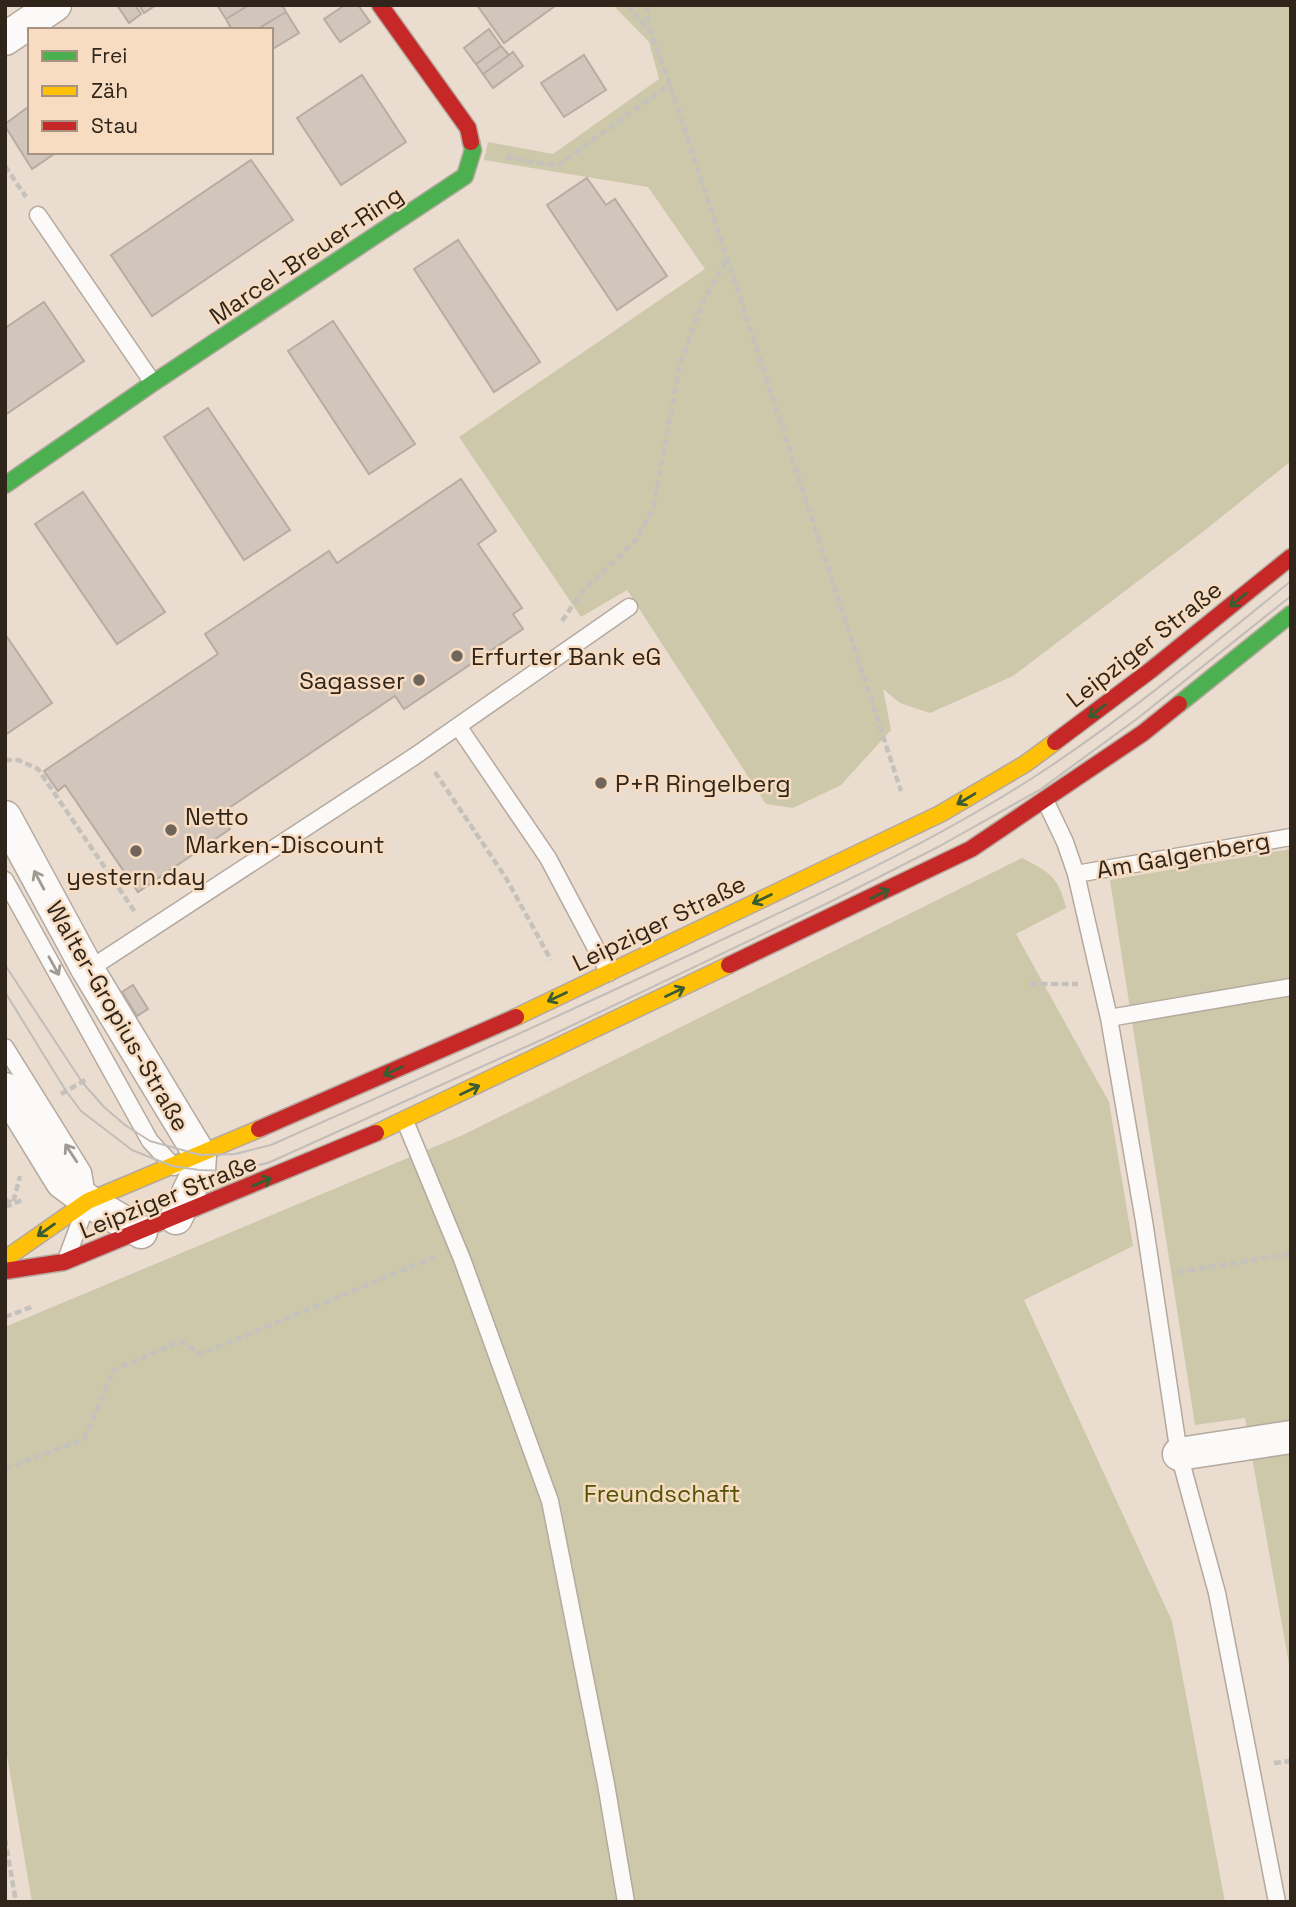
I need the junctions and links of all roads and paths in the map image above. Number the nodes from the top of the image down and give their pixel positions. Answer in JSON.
{"nodes":[{"id":1,"x":55,"y":5,"type":"edge"},
{"id":2,"x":380,"y":5,"type":"edge"},
{"id":3,"x":627,"y":5,"type":"edge"},
{"id":4,"x":647,"y":5,"type":"edge"},
{"id":5,"x":650,"y":31,"type":"junction"},
{"id":6,"x":5,"y":39,"type":"edge"},
{"id":7,"x":670,"y":84,"type":"junction"},
{"id":8,"x":540,"y":164,"type":"dead end"},
{"id":9,"x":5,"y":166,"type":"edge"},
{"id":10,"x":38,"y":215,"type":"joint"},
{"id":11,"x":727,"y":258,"type":"junction"},
{"id":12,"x":153,"y":383,"type":"junction"},
{"id":13,"x":5,"y":485,"type":"edge"},
{"id":14,"x":1291,"y":557,"type":"edge"},
{"id":15,"x":629,"y":607,"type":"dead end"},
{"id":16,"x":1291,"y":614,"type":"edge"},
{"id":17,"x":559,"y":625,"type":"dead end"},
{"id":18,"x":458,"y":726,"type":"junction"},
{"id":19,"x":421,"y":751,"type":"junction"},
{"id":20,"x":5,"y":760,"type":"edge"},
{"id":21,"x":1036,"y":783,"type":"junction"},
{"id":22,"x":904,"y":798,"type":"dead end"},
{"id":23,"x":5,"y":817,"type":"edge"},
{"id":24,"x":1291,"y":837,"type":"edge"},
{"id":25,"x":1076,"y":874,"type":"junction"},
{"id":26,"x":5,"y":880,"type":"edge"},
{"id":27,"x":147,"y":930,"type":"junction"},
{"id":28,"x":551,"y":960,"type":"dead end"},
{"id":29,"x":88,"y":970,"type":"junction"},
{"id":30,"x":609,"y":973,"type":"junction"},
{"id":31,"x":1030,"y":984,"type":"dead end"},
{"id":32,"x":1102,"y":985,"type":"junction"},
{"id":33,"x":1291,"y":987,"type":"edge"},
{"id":34,"x":1109,"y":1018,"type":"junction"},
{"id":35,"x":5,"y":1047,"type":"edge"},
{"id":36,"x":109,"y":1066,"type":"junction"},
{"id":37,"x":5,"y":1089,"type":"edge"},
{"id":38,"x":41,"y":1106,"type":"junction"},
{"id":39,"x":405,"y":1121,"type":"junction"},
{"id":40,"x":189,"y":1167,"type":"junction"},
{"id":41,"x":234,"y":1194,"type":"junction"},
{"id":42,"x":5,"y":1200,"type":"edge"},
{"id":43,"x":88,"y":1200,"type":"junction"},
{"id":44,"x":13,"y":1203,"type":"dead end"},
{"id":45,"x":176,"y":1218,"type":"junction"},
{"id":46,"x":141,"y":1232,"type":"junction"},
{"id":47,"x":457,"y":1248,"type":"junction"},
{"id":48,"x":1291,"y":1254,"type":"edge"},
{"id":49,"x":5,"y":1259,"type":"edge"},
{"id":50,"x":64,"y":1262,"type":"junction"},
{"id":51,"x":5,"y":1271,"type":"edge"},
{"id":52,"x":1153,"y":1276,"type":"junction"},
{"id":53,"x":1291,"y":1437,"type":"edge"},
{"id":54,"x":1179,"y":1454,"type":"junction"},
{"id":55,"x":5,"y":1469,"type":"edge"},
{"id":56,"x":5,"y":1839,"type":"edge"},
{"id":57,"x":16,"y":1902,"type":"edge"},
{"id":58,"x":626,"y":1902,"type":"edge"},
{"id":59,"x":1277,"y":1902,"type":"edge"}],
"edges":[{"from":1,"to":6,"type":"street"},
{"from":2,"to":12,"type":"main road","name":"Marcel-Breuer-Ring"},
{"from":3,"to":5,"type":"path"},
{"from":4,"to":5,"type":"path"},
{"from":5,"to":7,"type":"path"},
{"from":7,"to":8,"type":"path"},
{"from":7,"to":11,"type":"path"},
{"from":9,"to":10,"type":"path"},
{"from":10,"to":12,"type":"lane"},
{"from":11,"to":17,"type":"path"},
{"from":11,"to":22,"type":"path"},
{"from":12,"to":13,"type":"main road","name":"Marcel-Breuer-Ring"},
{"from":14,"to":21,"type":"main road","name":"Leipziger Straße","one_way":true},
{"from":15,"to":18,"type":"lane"},
{"from":16,"to":21,"type":"main road","name":"Leipziger Straße"},
{"from":18,"to":19,"type":"lane"},
{"from":18,"to":30,"type":"lane"},
{"from":19,"to":27,"type":"lane"},
{"from":19,"to":28,"type":"path"},
{"from":20,"to":27,"type":"path"},
{"from":21,"to":25,"type":"lane"},
{"from":21,"to":30,"type":"main road","name":"Leipziger Straße","one_way":true},
{"from":39,"to":21,"type":"main road","name":"Leipziger Straße","one_way":true},
{"from":29,"to":23,"type":"street","name":"Walter-Gropius-Straße","one_way":true},
{"from":24,"to":25,"type":"lane","name":"Am Galgenberg"},
{"from":25,"to":32,"type":"lane"},
{"from":26,"to":36,"type":"lane","one_way":true},
{"from":27,"to":29,"type":"lane"},
{"from":29,"to":40,"type":"street","name":"Walter-Gropius-Straße"},
{"from":30,"to":40,"type":"main road","name":"Leipziger Straße","one_way":true},
{"from":31,"to":32,"type":"path"},
{"from":32,"to":34,"type":"lane"},
{"from":33,"to":34,"type":"lane"},
{"from":34,"to":52,"type":"lane"},
{"from":35,"to":38,"type":"lane"},
{"from":36,"to":38,"type":"path"},
{"from":36,"to":40,"type":"lane"},
{"from":37,"to":43,"type":"street"},
{"from":43,"to":38,"type":"lane","one_way":true},
{"from":41,"to":39,"type":"main road","name":"Leipziger Straße","one_way":true},
{"from":39,"to":47,"type":"lane"},
{"from":40,"to":41,"type":"lane"},
{"from":40,"to":43,"type":"main road","name":"Leipziger Straße"},
{"from":40,"to":45,"type":"street"},
{"from":41,"to":45,"type":"main road","name":"Leipziger Straße"},
{"from":42,"to":44,"type":"path"},
{"from":43,"to":46,"type":"street"},
{"from":43,"to":49,"type":"main road","name":"Leipziger Straße","one_way":true},
{"from":43,"to":50,"type":"lane"},
{"from":45,"to":46,"type":"main road","name":"Leipziger Straße"},
{"from":46,"to":50,"type":"main road","name":"Leipziger Straße"},
{"from":47,"to":55,"type":"path"},
{"from":47,"to":58,"type":"lane"},
{"from":48,"to":52,"type":"path"},
{"from":50,"to":51,"type":"main road","name":"Leipziger Straße"},
{"from":52,"to":54,"type":"lane"},
{"from":53,"to":54,"type":"street"},
{"from":54,"to":59,"type":"lane"},
{"from":56,"to":57,"type":"path"}]}
